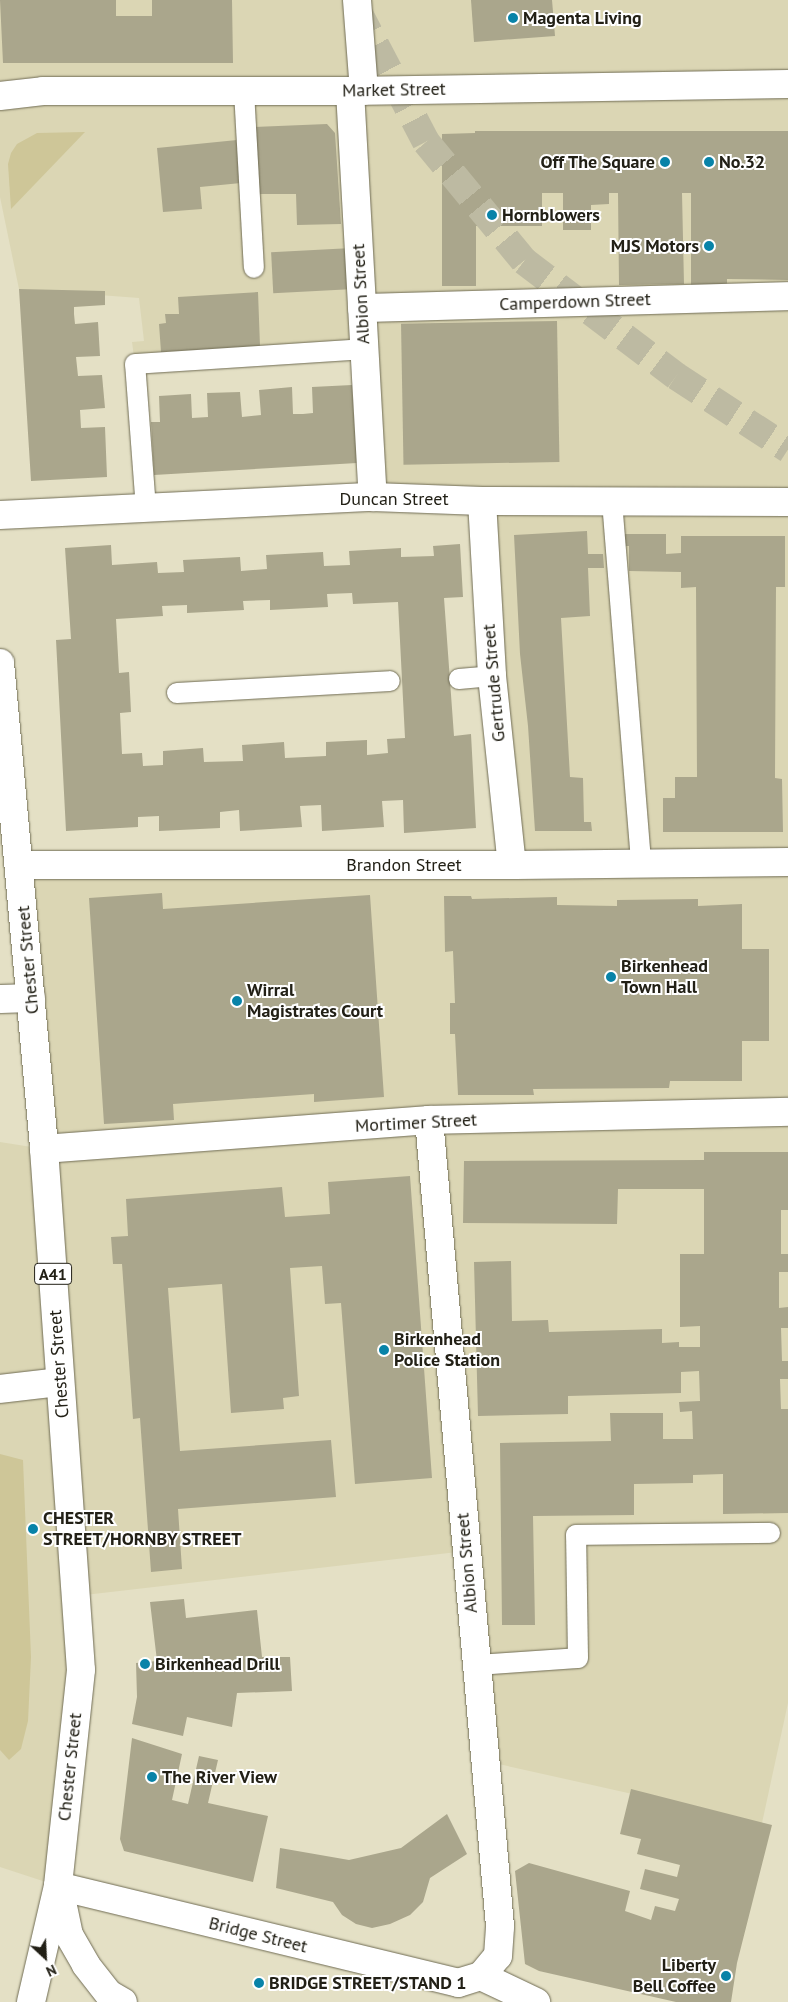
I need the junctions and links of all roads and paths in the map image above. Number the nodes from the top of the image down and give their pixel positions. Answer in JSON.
{"nodes":[{"id":1,"x":357,"y":0,"type":"edge"},
{"id":2,"x":788,"y":84,"type":"edge"},
{"id":3,"x":244,"y":91,"type":"junction"},
{"id":4,"x":357,"y":91,"type":"junction"},
{"id":5,"x":0,"y":96,"type":"edge"},
{"id":6,"x":254,"y":268,"type":"dead end"},
{"id":7,"x":788,"y":296,"type":"edge"},
{"id":8,"x":362,"y":308,"type":"junction"},
{"id":9,"x":364,"y":349,"type":"junction"},
{"id":10,"x":373,"y":496,"type":"junction"},
{"id":11,"x":482,"y":501,"type":"junction"},
{"id":12,"x":612,"y":501,"type":"junction"},
{"id":13,"x":788,"y":502,"type":"edge"},
{"id":14,"x":146,"y":509,"type":"junction"},
{"id":15,"x":0,"y":515,"type":"edge"},
{"id":16,"x":0,"y":662,"type":"edge"},
{"id":17,"x":492,"y":676,"type":"junction"},
{"id":18,"x":459,"y":679,"type":"dead end"},
{"id":19,"x":390,"y":681,"type":"dead end"},
{"id":20,"x":177,"y":693,"type":"dead end"},
{"id":21,"x":5,"y":758,"type":"edge"},
{"id":22,"x":788,"y":862,"type":"edge"},
{"id":23,"x":641,"y":863,"type":"junction"},
{"id":24,"x":20,"y":865,"type":"junction"},
{"id":25,"x":512,"y":865,"type":"junction"},
{"id":26,"x":30,"y":998,"type":"junction"},
{"id":27,"x":0,"y":999,"type":"edge"},
{"id":28,"x":788,"y":1112,"type":"edge"},
{"id":29,"x":429,"y":1120,"type":"junction"},
{"id":30,"x":44,"y":1149,"type":"junction"},
{"id":31,"x":60,"y":1382,"type":"junction"},
{"id":32,"x":0,"y":1389,"type":"edge"},
{"id":33,"x":770,"y":1533,"type":"dead end"},
{"id":34,"x":476,"y":1665,"type":"junction"},
{"id":35,"x":58,"y":1886,"type":"junction"},
{"id":36,"x":469,"y":1980,"type":"junction"},
{"id":37,"x":31,"y":2002,"type":"edge"},
{"id":38,"x":122,"y":2002,"type":"edge"},
{"id":39,"x":536,"y":2002,"type":"edge"}],
"edges":[{"from":1,"to":4,"type":"main road","name":"Albion Street"},
{"from":2,"to":4,"type":"main road","name":"Market Street"},
{"from":3,"to":4,"type":"main road","name":"Market Street"},
{"from":3,"to":5,"type":"main road","name":"Market Street"},
{"from":3,"to":6,"type":"lane"},
{"from":4,"to":8,"type":"main road","name":"Albion Street"},
{"from":7,"to":8,"type":"main road","name":"Camperdown Street"},
{"from":8,"to":9,"type":"main road","name":"Albion Street"},
{"from":9,"to":10,"type":"main road","name":"Albion Street"},
{"from":9,"to":14,"type":"lane"},
{"from":10,"to":11,"type":"main road","name":"Duncan Street"},
{"from":10,"to":14,"type":"main road","name":"Duncan Street"},
{"from":11,"to":12,"type":"main road","name":"Duncan Street"},
{"from":11,"to":17,"type":"main road","name":"Gertrude Street"},
{"from":12,"to":13,"type":"main road","name":"Duncan Street"},
{"from":12,"to":23,"type":"lane"},
{"from":14,"to":15,"type":"main road","name":"Duncan Street"},
{"from":16,"to":21,"type":"main road","name":"Chester Street","number":"A41"},
{"from":17,"to":18,"type":"lane"},
{"from":17,"to":25,"type":"main road","name":"Gertrude Street"},
{"from":19,"to":20,"type":"lane"},
{"from":21,"to":24,"type":"main road","name":"Chester Street","number":"A41"},
{"from":22,"to":23,"type":"main road","name":"Brandon Street"},
{"from":23,"to":25,"type":"main road","name":"Brandon Street"},
{"from":24,"to":25,"type":"main road","name":"Brandon Street"},
{"from":24,"to":26,"type":"main road","name":"Chester Street","number":"A41"},
{"from":26,"to":27,"type":"main road"},
{"from":26,"to":30,"type":"main road","name":"Chester Street","number":"A41"},
{"from":28,"to":29,"type":"main road","name":"Mortimer Street"},
{"from":29,"to":30,"type":"main road","name":"Mortimer Street"},
{"from":29,"to":34,"type":"main road","name":"Albion Street"},
{"from":30,"to":31,"type":"main road","name":"Chester Street","number":"A41"},
{"from":31,"to":32,"type":"main road"},
{"from":31,"to":35,"type":"main road","name":"Chester Street","number":"A41"},
{"from":33,"to":34,"type":"lane"},
{"from":34,"to":36,"type":"main road","name":"Albion Street"},
{"from":35,"to":36,"type":"main road","name":"Bridge Street"},
{"from":35,"to":37,"type":"main road","name":"Chester Street","number":"A41"},
{"from":35,"to":38,"type":"main road"},
{"from":36,"to":39,"type":"main road","name":"Bridge Street"}]}
